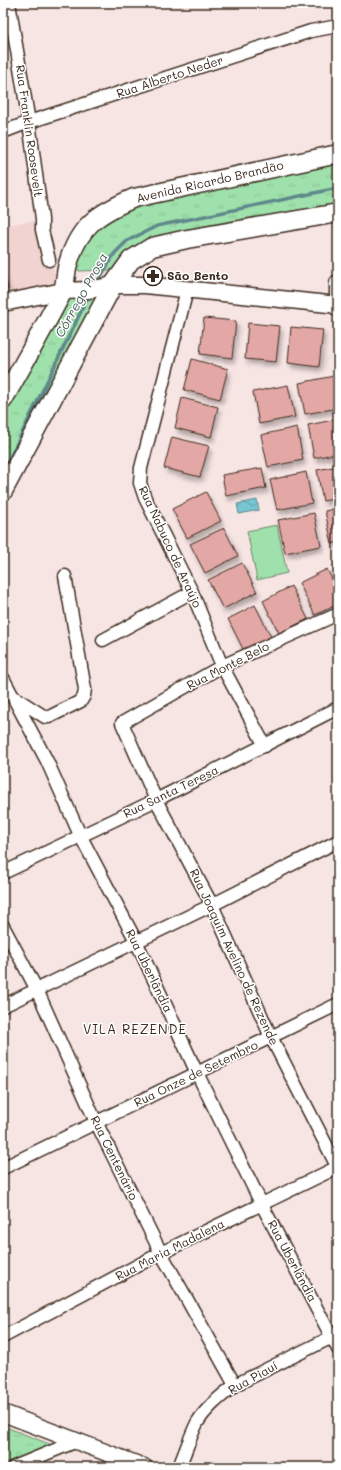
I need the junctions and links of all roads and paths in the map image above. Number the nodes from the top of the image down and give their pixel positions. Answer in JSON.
{"nodes":[{"id":1,"x":9,"y":3,"type":"edge"},
{"id":2,"x":338,"y":26,"type":"edge"},
{"id":3,"x":29,"y":122,"type":"junction"},
{"id":4,"x":3,"y":132,"type":"edge"},
{"id":5,"x":338,"y":154,"type":"edge"},
{"id":6,"x":338,"y":213,"type":"edge"},
{"id":7,"x":49,"y":260,"type":"dead end"},
{"id":8,"x":338,"y":283,"type":"edge"},
{"id":9,"x":107,"y":286,"type":"junction"},
{"id":10,"x":188,"y":290,"type":"junction"},
{"id":11,"x":66,"y":291,"type":"junction"},
{"id":12,"x":3,"y":303,"type":"edge"},
{"id":13,"x":338,"y":306,"type":"edge"},
{"id":14,"x":3,"y":400,"type":"edge"},
{"id":15,"x":3,"y":491,"type":"edge"},
{"id":16,"x":65,"y":576,"type":"dead end"},
{"id":17,"x":192,"y":592,"type":"junction"},
{"id":18,"x":338,"y":614,"type":"edge"},
{"id":19,"x":103,"y":640,"type":"dead end"},
{"id":20,"x":222,"y":666,"type":"junction"},
{"id":21,"x":3,"y":678,"type":"edge"},
{"id":22,"x":13,"y":697,"type":"junction"},
{"id":23,"x":338,"y":708,"type":"edge"},
{"id":24,"x":122,"y":723,"type":"joint"},
{"id":25,"x":265,"y":746,"type":"junction"},
{"id":26,"x":156,"y":800,"type":"junction"},
{"id":27,"x":80,"y":836,"type":"junction"},
{"id":28,"x":338,"y":841,"type":"edge"},
{"id":29,"x":3,"y":873,"type":"edge"},
{"id":30,"x":212,"y":905,"type":"junction"},
{"id":31,"x":3,"y":926,"type":"edge"},
{"id":32,"x":136,"y":941,"type":"junction"},
{"id":33,"x":37,"y":990,"type":"junction"},
{"id":34,"x":338,"y":1004,"type":"edge"},
{"id":35,"x":3,"y":1006,"type":"edge"},
{"id":36,"x":271,"y":1037,"type":"junction"},
{"id":37,"x":197,"y":1073,"type":"junction"},
{"id":38,"x":96,"y":1122,"type":"junction"},
{"id":39,"x":3,"y":1168,"type":"edge"},
{"id":40,"x":338,"y":1168,"type":"edge"},
{"id":41,"x":262,"y":1205,"type":"junction"},
{"id":42,"x":161,"y":1253,"type":"junction"},
{"id":43,"x":335,"y":1335,"type":"edge"},
{"id":44,"x":3,"y":1337,"type":"edge"},
{"id":45,"x":338,"y":1349,"type":"edge"},
{"id":46,"x":235,"y":1385,"type":"junction"},
{"id":47,"x":3,"y":1413,"type":"edge"},
{"id":48,"x":77,"y":1441,"type":"junction"},
{"id":49,"x":14,"y":1467,"type":"edge"},
{"id":50,"x":144,"y":1467,"type":"edge"},
{"id":51,"x":179,"y":1467,"type":"edge"}],
"edges":[{"from":1,"to":3,"type":"street","name":"Rua Franklin Roosevelt"},
{"from":2,"to":3,"type":"street","name":"Rua Alberto Neder"},
{"from":3,"to":4,"type":"street","name":"Rua Alberto Neder"},
{"from":3,"to":7,"type":"street","name":"Rua Franklin Roosevelt"},
{"from":5,"to":11,"type":"main road","name":"Avenida Ricardo Brandão"},
{"from":6,"to":9,"type":"main road"},
{"from":8,"to":13,"type":"main road"},
{"from":9,"to":10,"type":"main road"},
{"from":9,"to":11,"type":"main road"},
{"from":9,"to":15,"type":"main road"},
{"from":10,"to":13,"type":"main road"},
{"from":10,"to":17,"type":"street","name":"Rua Nabuco de Araújo"},
{"from":11,"to":12,"type":"main road"},
{"from":11,"to":14,"type":"main road","name":"Avenida Ricardo Brandão"},
{"from":16,"to":22,"type":"street"},
{"from":17,"to":19,"type":"street"},
{"from":17,"to":20,"type":"street","name":"Rua Nabuco de Araújo"},
{"from":18,"to":20,"type":"street","name":"Rua Monte Belo"},
{"from":20,"to":24,"type":"street","name":"Rua Monte Belo"},
{"from":20,"to":25,"type":"street","name":"Rua Nabuco de Araújo"},
{"from":21,"to":22,"type":"street","name":"Rua Uberlândia"},
{"from":22,"to":27,"type":"street","name":"Rua Uberlândia"},
{"from":23,"to":25,"type":"street","name":"Rua Santa Teresa"},
{"from":24,"to":26,"type":"street","name":"Rua Joaquim Avelino de Rezende"},
{"from":25,"to":26,"type":"street","name":"Rua Santa Teresa"},
{"from":26,"to":27,"type":"street","name":"Rua Santa Teresa"},
{"from":26,"to":30,"type":"street","name":"Rua Joaquim Avelino de Rezende"},
{"from":27,"to":29,"type":"street","name":"Rua Santa Teresa"},
{"from":27,"to":32,"type":"street","name":"Rua Uberlândia"},
{"from":28,"to":30,"type":"street"},
{"from":30,"to":32,"type":"street"},
{"from":30,"to":36,"type":"street","name":"Rua Joaquim Avelino de Rezende"},
{"from":31,"to":33,"type":"street","name":"Rua Centenário"},
{"from":32,"to":33,"type":"street"},
{"from":32,"to":37,"type":"street","name":"Rua Uberlândia"},
{"from":33,"to":35,"type":"street"},
{"from":33,"to":38,"type":"street","name":"Rua Centenário"},
{"from":34,"to":36,"type":"street","name":"Rua Onze de Setembro"},
{"from":36,"to":37,"type":"street","name":"Rua Onze de Setembro"},
{"from":36,"to":40,"type":"street","name":"Rua Joaquim Avelino de Rezende"},
{"from":37,"to":38,"type":"street","name":"Rua Onze de Setembro"},
{"from":37,"to":41,"type":"street","name":"Rua Uberlândia"},
{"from":38,"to":39,"type":"street","name":"Rua Onze de Setembro"},
{"from":38,"to":42,"type":"street","name":"Rua Centenário"},
{"from":40,"to":41,"type":"street","name":"Rua Maria Madalena"},
{"from":41,"to":42,"type":"street","name":"Rua Maria Madalena"},
{"from":41,"to":43,"type":"street","name":"Rua Uberlândia"},
{"from":42,"to":44,"type":"street","name":"Rua Maria Madalena"},
{"from":42,"to":46,"type":"street","name":"Rua Centenário"},
{"from":43,"to":45,"type":"street","name":"Rua Uberlândia"},
{"from":43,"to":46,"type":"street","name":"Rua Piauí"},
{"from":46,"to":51,"type":"street","name":"Rua Piauí"},
{"from":47,"to":48,"type":"main road"},
{"from":48,"to":49,"type":"street"},
{"from":48,"to":50,"type":"main road"}]}
